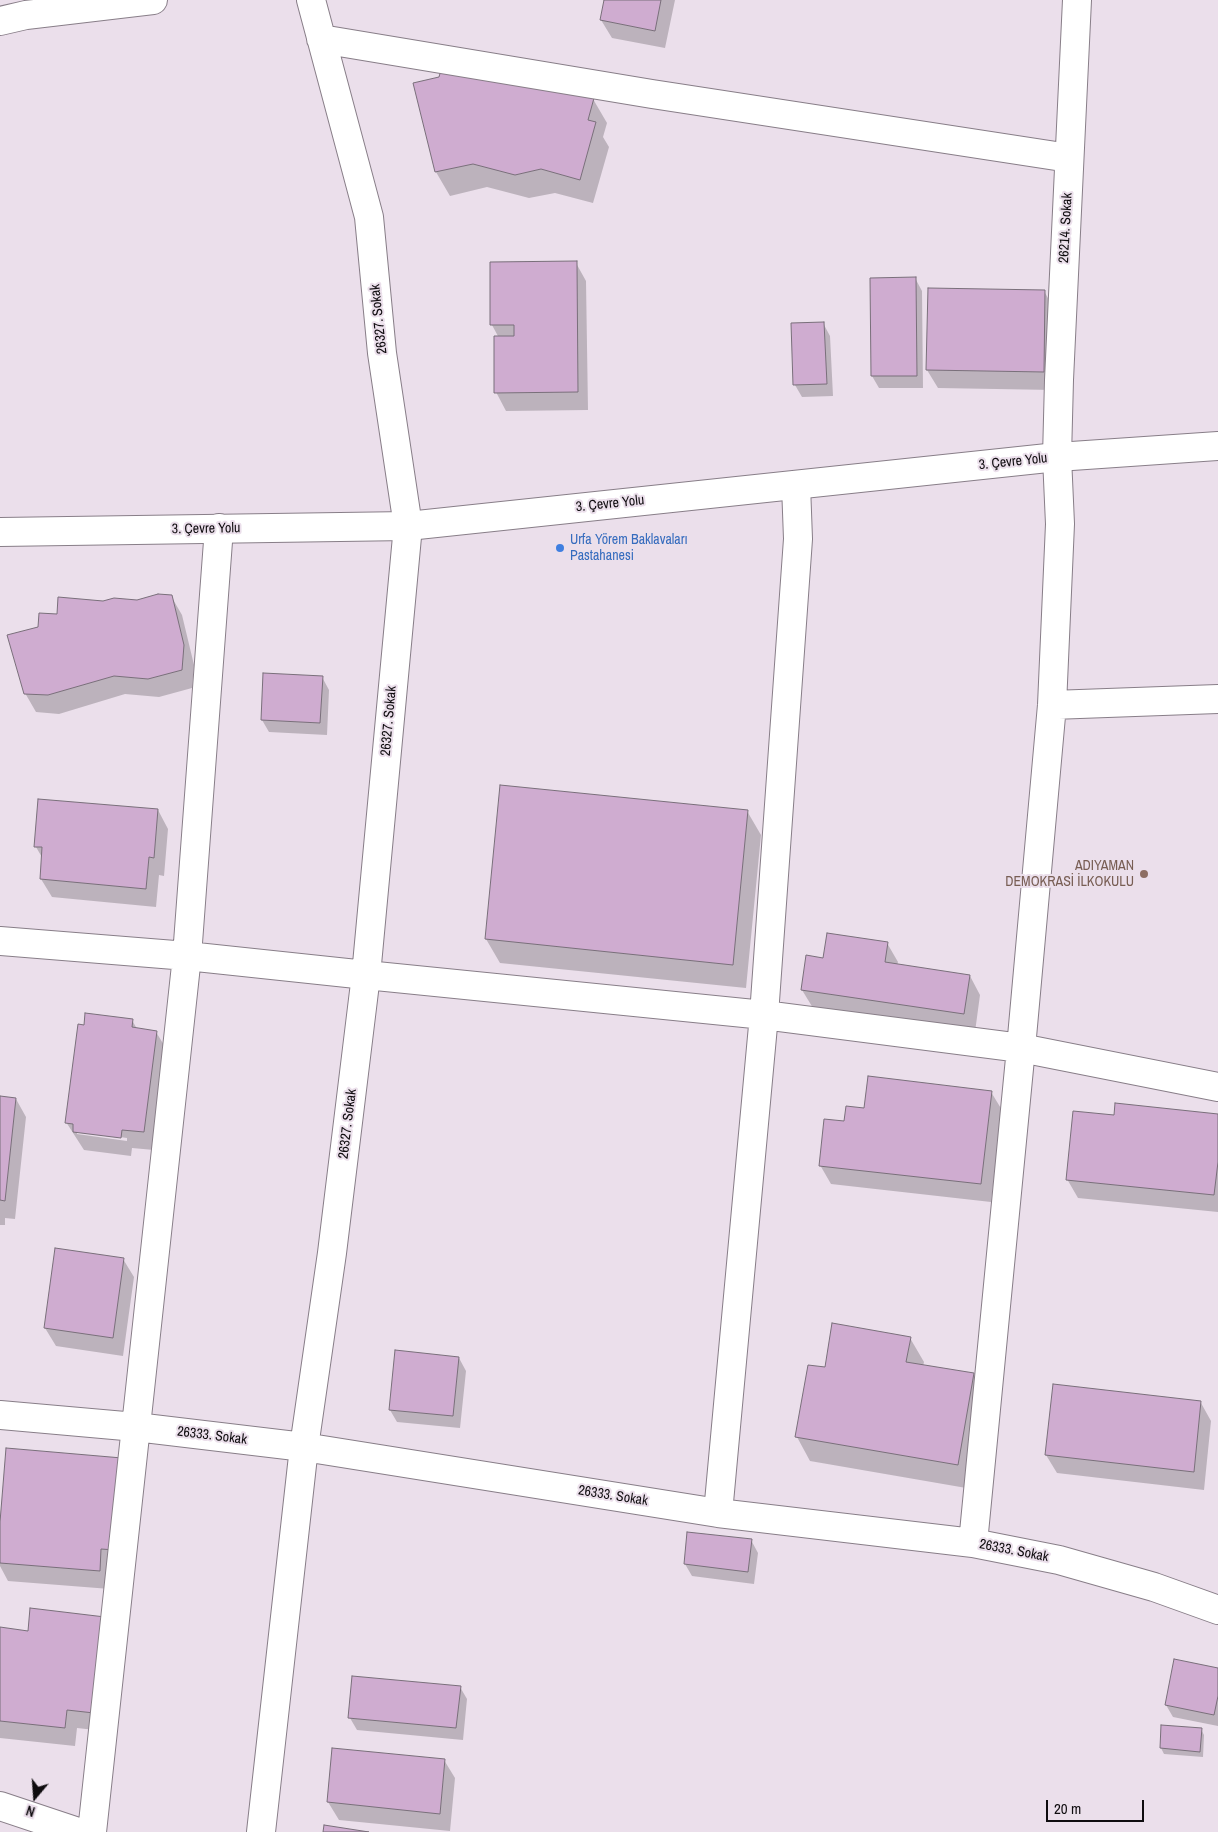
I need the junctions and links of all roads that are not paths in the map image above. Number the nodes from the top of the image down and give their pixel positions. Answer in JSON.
{"nodes":[{"id":1,"x":153,"y":0,"type":"edge"},
{"id":2,"x":311,"y":0,"type":"edge"},
{"id":3,"x":1077,"y":0,"type":"edge"},
{"id":4,"x":78,"y":4,"type":"edge"},
{"id":5,"x":0,"y":21,"type":"edge"},
{"id":6,"x":321,"y":39,"type":"junction"},
{"id":7,"x":1069,"y":158,"type":"junction"},
{"id":8,"x":1218,"y":446,"type":"edge"},
{"id":9,"x":1057,"y":457,"type":"junction"},
{"id":10,"x":796,"y":485,"type":"junction"},
{"id":11,"x":408,"y":526,"type":"junction"},
{"id":12,"x":219,"y":528,"type":"junction"},
{"id":13,"x":0,"y":532,"type":"edge"},
{"id":14,"x":1218,"y":698,"type":"edge"},
{"id":15,"x":1052,"y":705,"type":"junction"},
{"id":16,"x":0,"y":941,"type":"edge"},
{"id":17,"x":186,"y":956,"type":"junction"},
{"id":18,"x":366,"y":976,"type":"junction"},
{"id":19,"x":764,"y":1014,"type":"junction"},
{"id":20,"x":1021,"y":1048,"type":"junction"},
{"id":21,"x":1218,"y":1087,"type":"edge"},
{"id":22,"x":0,"y":1416,"type":"edge"},
{"id":23,"x":136,"y":1427,"type":"junction"},
{"id":24,"x":304,"y":1447,"type":"junction"},
{"id":25,"x":718,"y":1513,"type":"junction"},
{"id":26,"x":973,"y":1543,"type":"junction"},
{"id":27,"x":1218,"y":1610,"type":"edge"},
{"id":28,"x":0,"y":1806,"type":"edge"},
{"id":29,"x":78,"y":1832,"type":"edge"},
{"id":30,"x":92,"y":1832,"type":"edge"},
{"id":31,"x":261,"y":1832,"type":"edge"}],
"edges":[{"from":1,"to":4,"type":"street"},
{"from":2,"to":6,"type":"street","name":"26327. Sokak"},
{"from":3,"to":7,"type":"street","name":"26214. Sokak"},
{"from":4,"to":5,"type":"street"},
{"from":6,"to":7,"type":"street"},
{"from":6,"to":11,"type":"street","name":"26327. Sokak"},
{"from":7,"to":9,"type":"street","name":"26214. Sokak"},
{"from":8,"to":9,"type":"street","name":"3. Çevre Yolu"},
{"from":9,"to":10,"type":"street","name":"3. Çevre Yolu"},
{"from":9,"to":15,"type":"street","name":"26214. Sokak"},
{"from":10,"to":11,"type":"street","name":"3. Çevre Yolu"},
{"from":10,"to":19,"type":"street"},
{"from":11,"to":12,"type":"street","name":"3. Çevre Yolu"},
{"from":11,"to":18,"type":"street","name":"26327. Sokak"},
{"from":12,"to":13,"type":"street","name":"3. Çevre Yolu"},
{"from":12,"to":17,"type":"street"},
{"from":14,"to":15,"type":"street"},
{"from":15,"to":20,"type":"street","name":"26214. Sokak"},
{"from":16,"to":17,"type":"street"},
{"from":17,"to":18,"type":"street"},
{"from":17,"to":23,"type":"street"},
{"from":18,"to":19,"type":"street"},
{"from":18,"to":24,"type":"street","name":"26327. Sokak"},
{"from":19,"to":20,"type":"street"},
{"from":19,"to":25,"type":"street"},
{"from":20,"to":21,"type":"street"},
{"from":20,"to":26,"type":"street","name":"26214. Sokak"},
{"from":22,"to":23,"type":"street","name":"26333. Sokak"},
{"from":23,"to":24,"type":"street","name":"26333. Sokak"},
{"from":23,"to":30,"type":"street"},
{"from":24,"to":25,"type":"street","name":"26333. Sokak"},
{"from":24,"to":31,"type":"street","name":"26327. Sokak"},
{"from":25,"to":26,"type":"street","name":"26333. Sokak"},
{"from":26,"to":27,"type":"street","name":"26333. Sokak"},
{"from":28,"to":29,"type":"street"}]}
